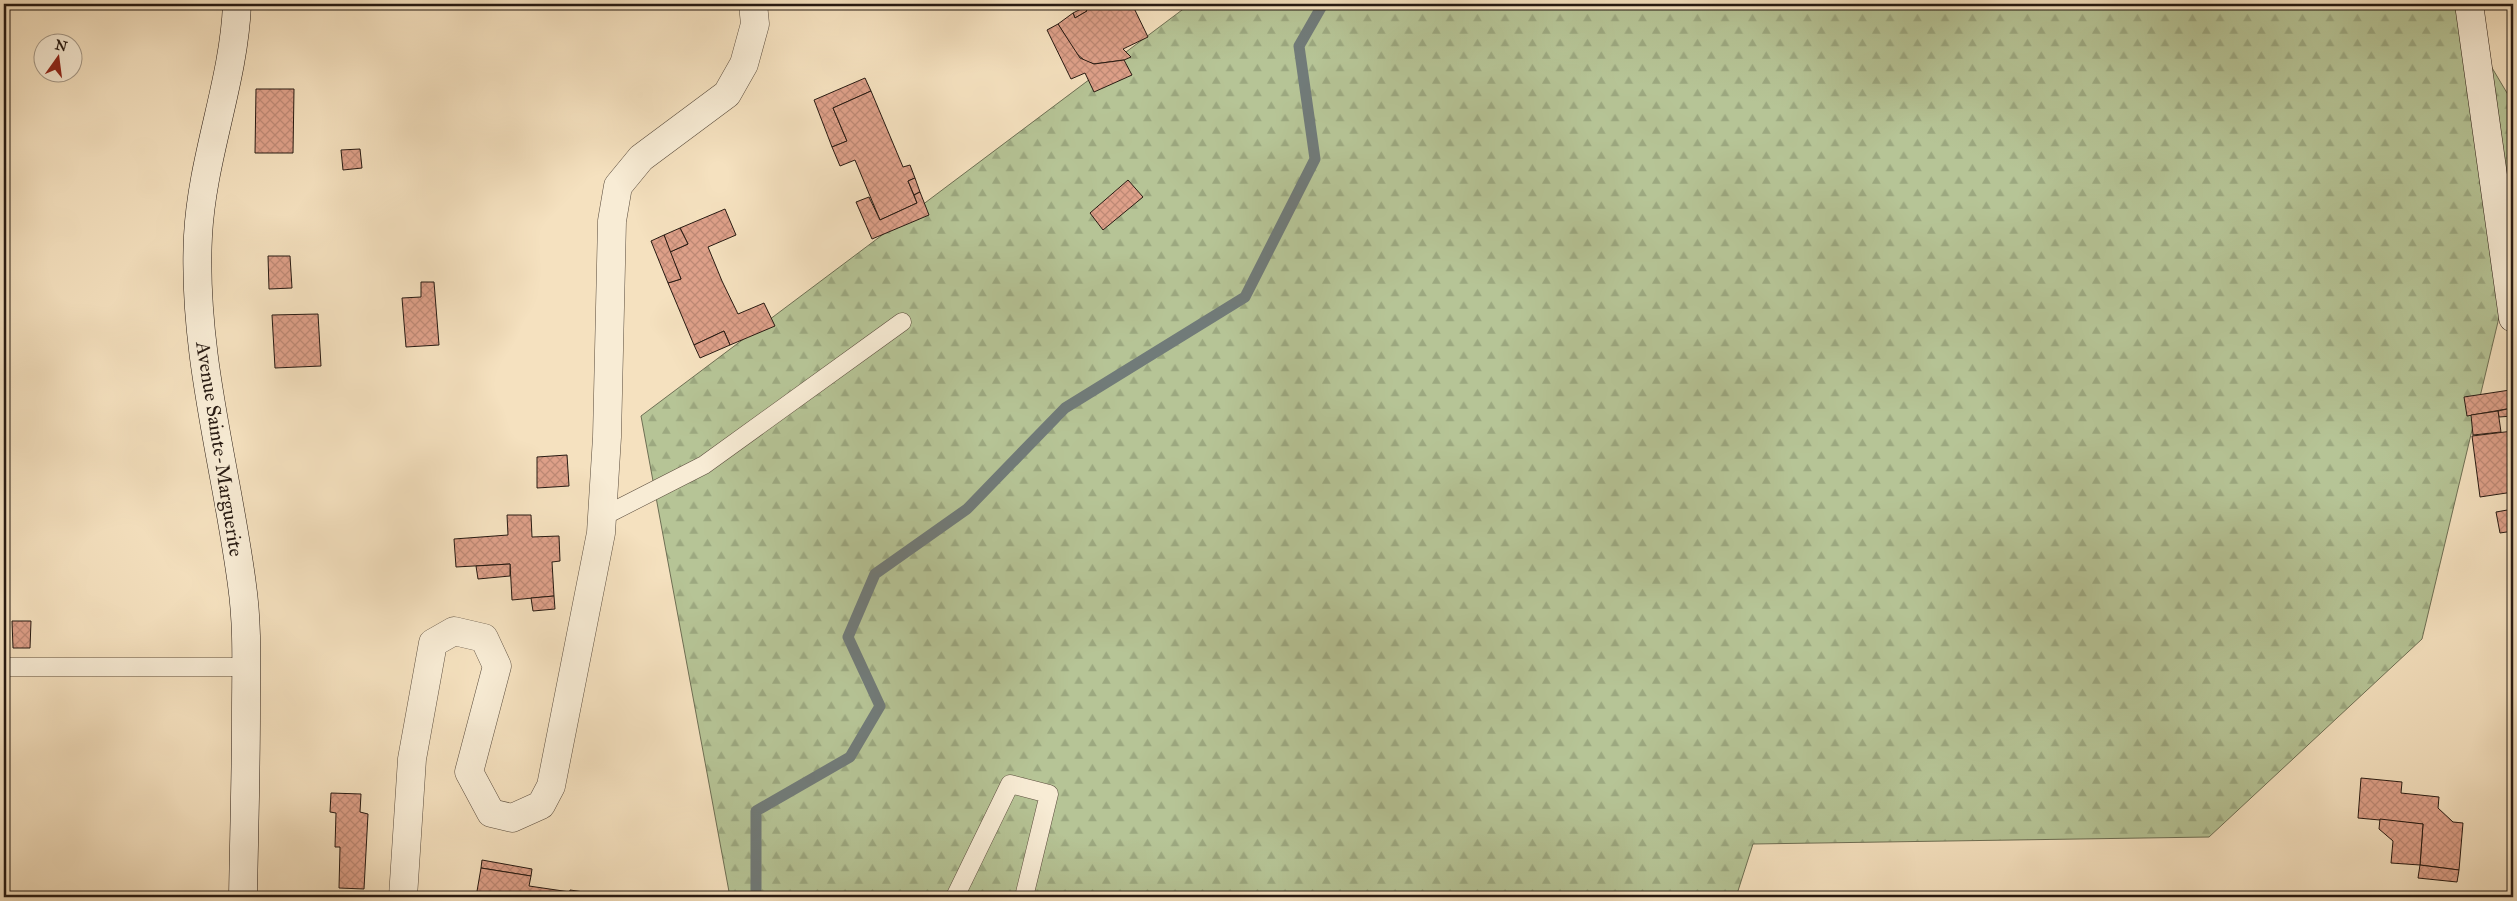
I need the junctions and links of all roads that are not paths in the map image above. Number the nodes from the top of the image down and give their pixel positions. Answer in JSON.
{"nodes":[{"id":1,"x":237,"y":4,"type":"edge"},
{"id":2,"x":753,"y":4,"type":"edge"},
{"id":3,"x":2469,"y":4,"type":"edge"},
{"id":4,"x":2513,"y":318,"type":"edge"},
{"id":5,"x":902,"y":322,"type":"dead end"},
{"id":6,"x":602,"y":517,"type":"junction"},
{"id":7,"x":4,"y":667,"type":"edge"},
{"id":8,"x":246,"y":667,"type":"junction"},
{"id":9,"x":243,"y":897,"type":"edge"},
{"id":10,"x":402,"y":897,"type":"edge"},
{"id":11,"x":955,"y":897,"type":"edge"},
{"id":12,"x":1024,"y":897,"type":"edge"}],
"edges":[{"from":1,"to":8,"type":"street","name":"Avenue Sainte-Marguerite"},
{"from":2,"to":6,"type":"street"},
{"from":3,"to":4,"type":"street"},
{"from":5,"to":6,"type":"lane"},
{"from":6,"to":10,"type":"street"},
{"from":7,"to":8,"type":"lane"},
{"from":8,"to":9,"type":"street","name":"Avenue Sainte-Marguerite"},
{"from":11,"to":12,"type":"lane"}]}
